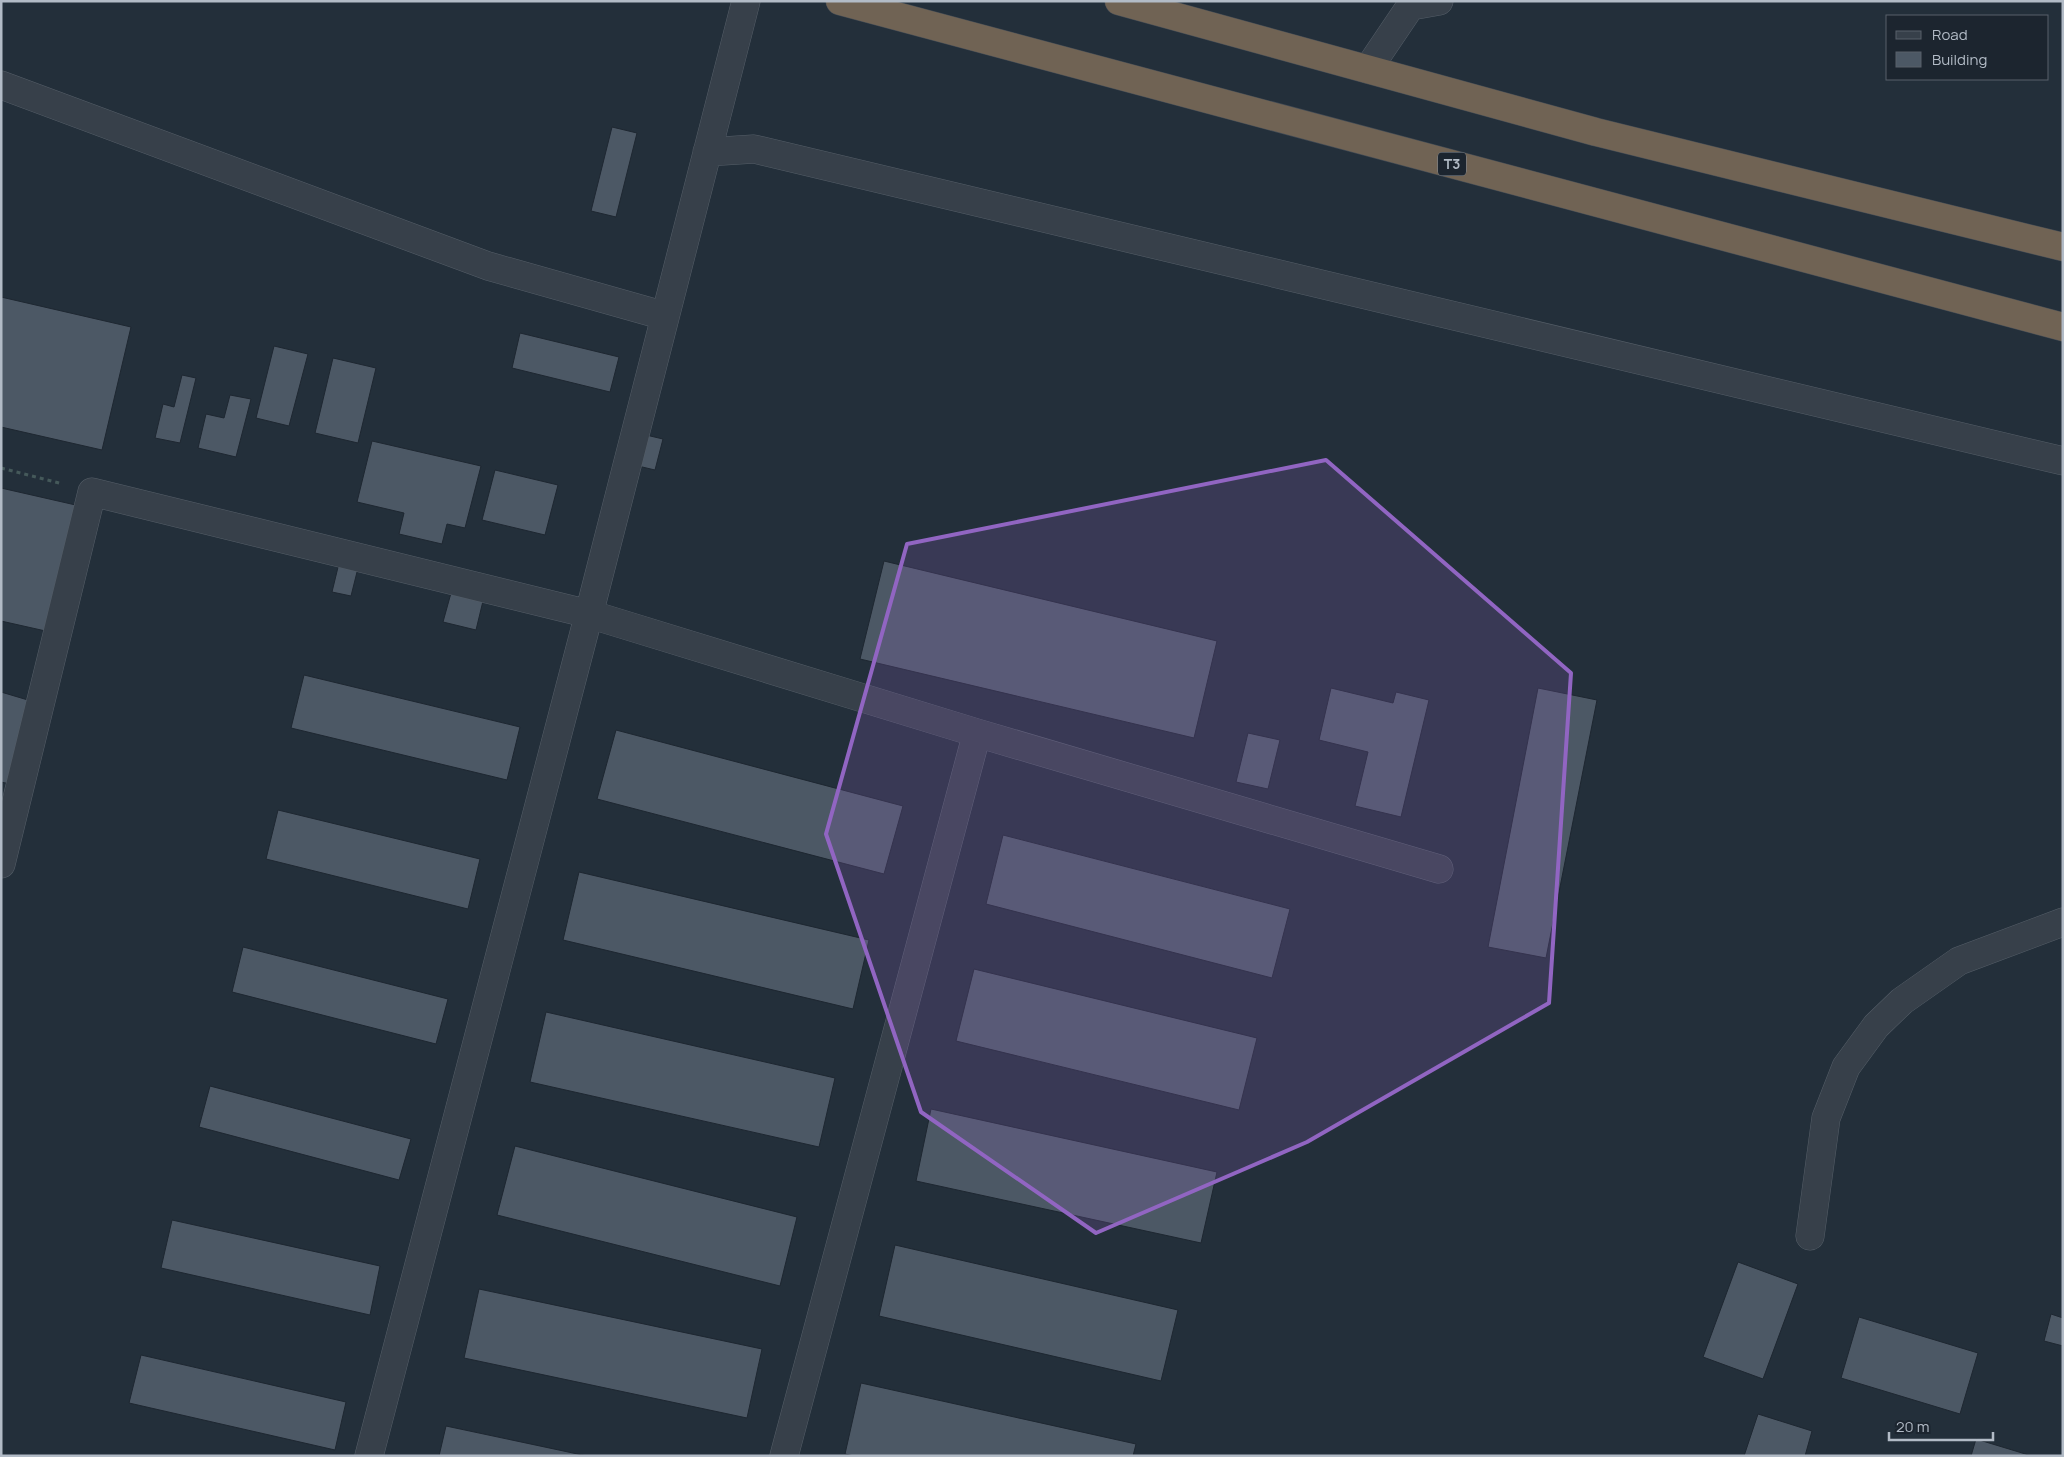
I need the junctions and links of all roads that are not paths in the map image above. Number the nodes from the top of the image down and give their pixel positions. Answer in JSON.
{"nodes":[{"id":1,"x":746,"y":1,"type":"edge"},
{"id":2,"x":840,"y":1,"type":"edge"},
{"id":3,"x":1119,"y":1,"type":"edge"},
{"id":4,"x":1439,"y":1,"type":"edge"},
{"id":5,"x":1413,"y":4,"type":"edge"},
{"id":6,"x":1368,"y":69,"type":"junction"},
{"id":7,"x":1,"y":85,"type":"edge"},
{"id":8,"x":707,"y":152,"type":"junction"},
{"id":9,"x":2063,"y":247,"type":"edge"},
{"id":10,"x":665,"y":316,"type":"junction"},
{"id":11,"x":2063,"y":327,"type":"edge"},
{"id":12,"x":2063,"y":462,"type":"edge"},
{"id":13,"x":589,"y":614,"type":"junction"},
{"id":14,"x":976,"y":733,"type":"junction"},
{"id":15,"x":1,"y":864,"type":"edge"},
{"id":16,"x":1439,"y":869,"type":"dead end"},
{"id":17,"x":2063,"y":922,"type":"edge"},
{"id":18,"x":1810,"y":1236,"type":"dead end"},
{"id":19,"x":369,"y":1456,"type":"edge"},
{"id":20,"x":784,"y":1456,"type":"edge"}],
"edges":[{"from":1,"to":8,"type":"street"},
{"from":2,"to":11,"type":"highway","number":"T3"},
{"from":3,"to":6,"type":"highway"},
{"from":4,"to":5,"type":"street"},
{"from":5,"to":6,"type":"street"},
{"from":6,"to":9,"type":"highway"},
{"from":7,"to":10,"type":"street"},
{"from":8,"to":10,"type":"street"},
{"from":8,"to":12,"type":"street"},
{"from":10,"to":13,"type":"street"},
{"from":13,"to":14,"type":"street"},
{"from":13,"to":15,"type":"street"},
{"from":13,"to":19,"type":"street"},
{"from":14,"to":16,"type":"street"},
{"from":14,"to":20,"type":"street"},
{"from":17,"to":18,"type":"street"}]}
